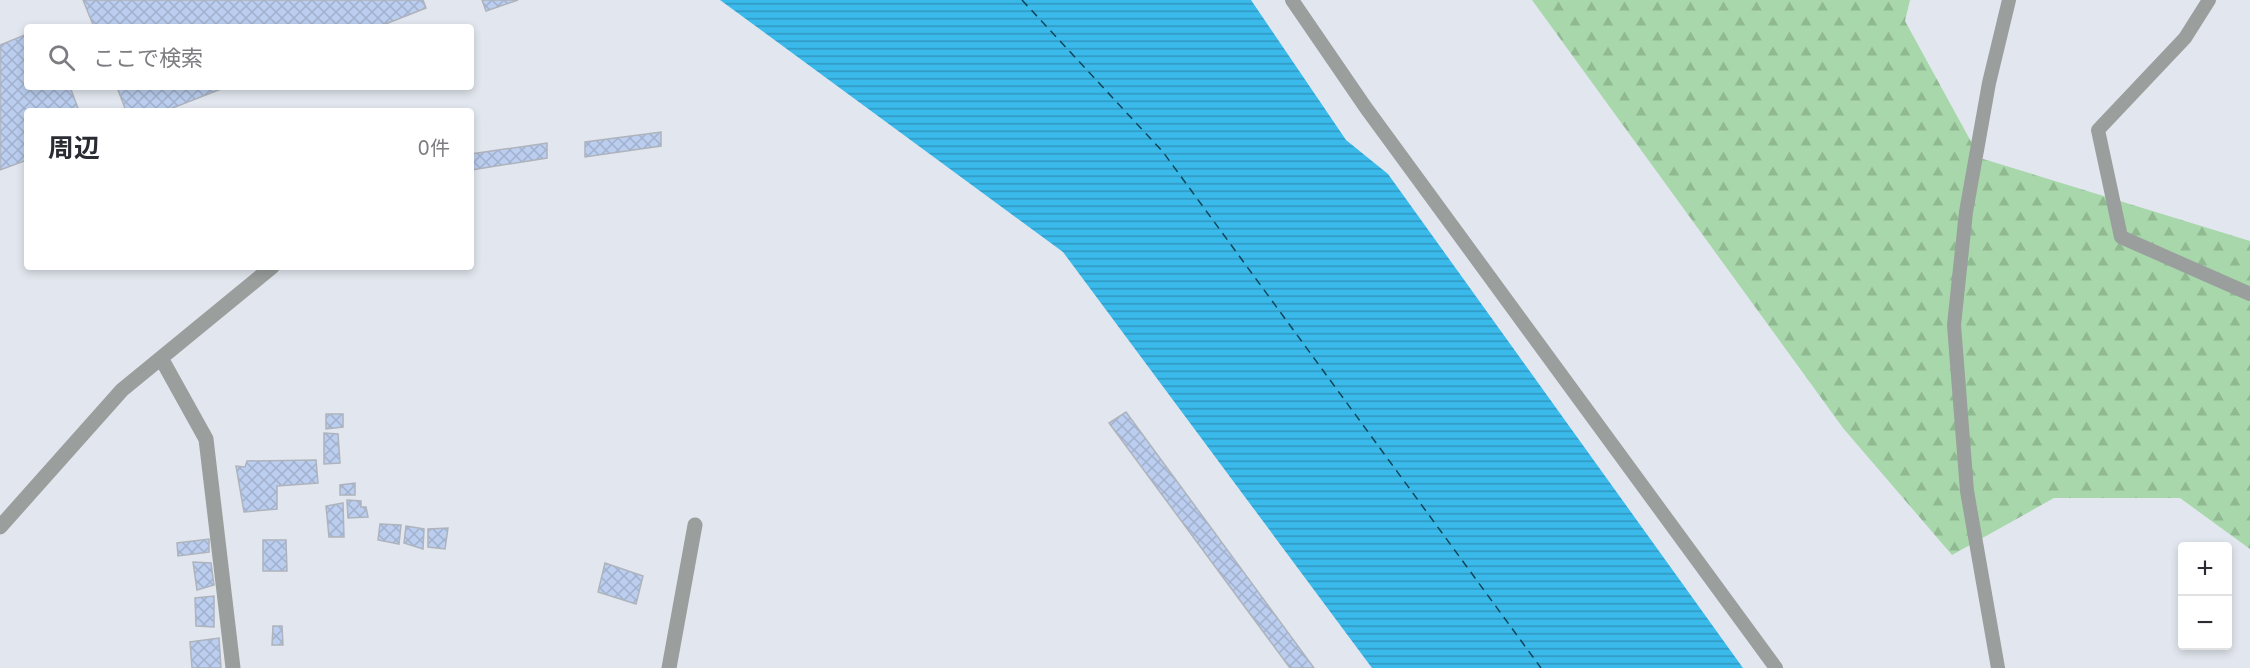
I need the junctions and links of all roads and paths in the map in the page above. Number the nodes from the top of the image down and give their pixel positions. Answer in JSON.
{"nodes":[{"id":1,"x":1292,"y":0,"type":"edge"},
{"id":2,"x":2009,"y":0,"type":"edge"},
{"id":3,"x":2209,"y":0,"type":"edge"},
{"id":4,"x":268,"y":270,"type":"edge"},
{"id":5,"x":2250,"y":294,"type":"edge"},
{"id":6,"x":161,"y":358,"type":"junction"},
{"id":7,"x":695,"y":525,"type":"dead end"},
{"id":8,"x":0,"y":527,"type":"edge"},
{"id":9,"x":233,"y":668,"type":"edge"},
{"id":10,"x":669,"y":668,"type":"edge"},
{"id":11,"x":1776,"y":668,"type":"edge"},
{"id":12,"x":1998,"y":668,"type":"edge"}],
"edges":[{"from":1,"to":11,"type":"lane"},
{"from":2,"to":12,"type":"lane"},
{"from":3,"to":5,"type":"lane"},
{"from":4,"to":6,"type":"street"},
{"from":6,"to":8,"type":"street"},
{"from":6,"to":9,"type":"street"},
{"from":7,"to":10,"type":"street"}]}
